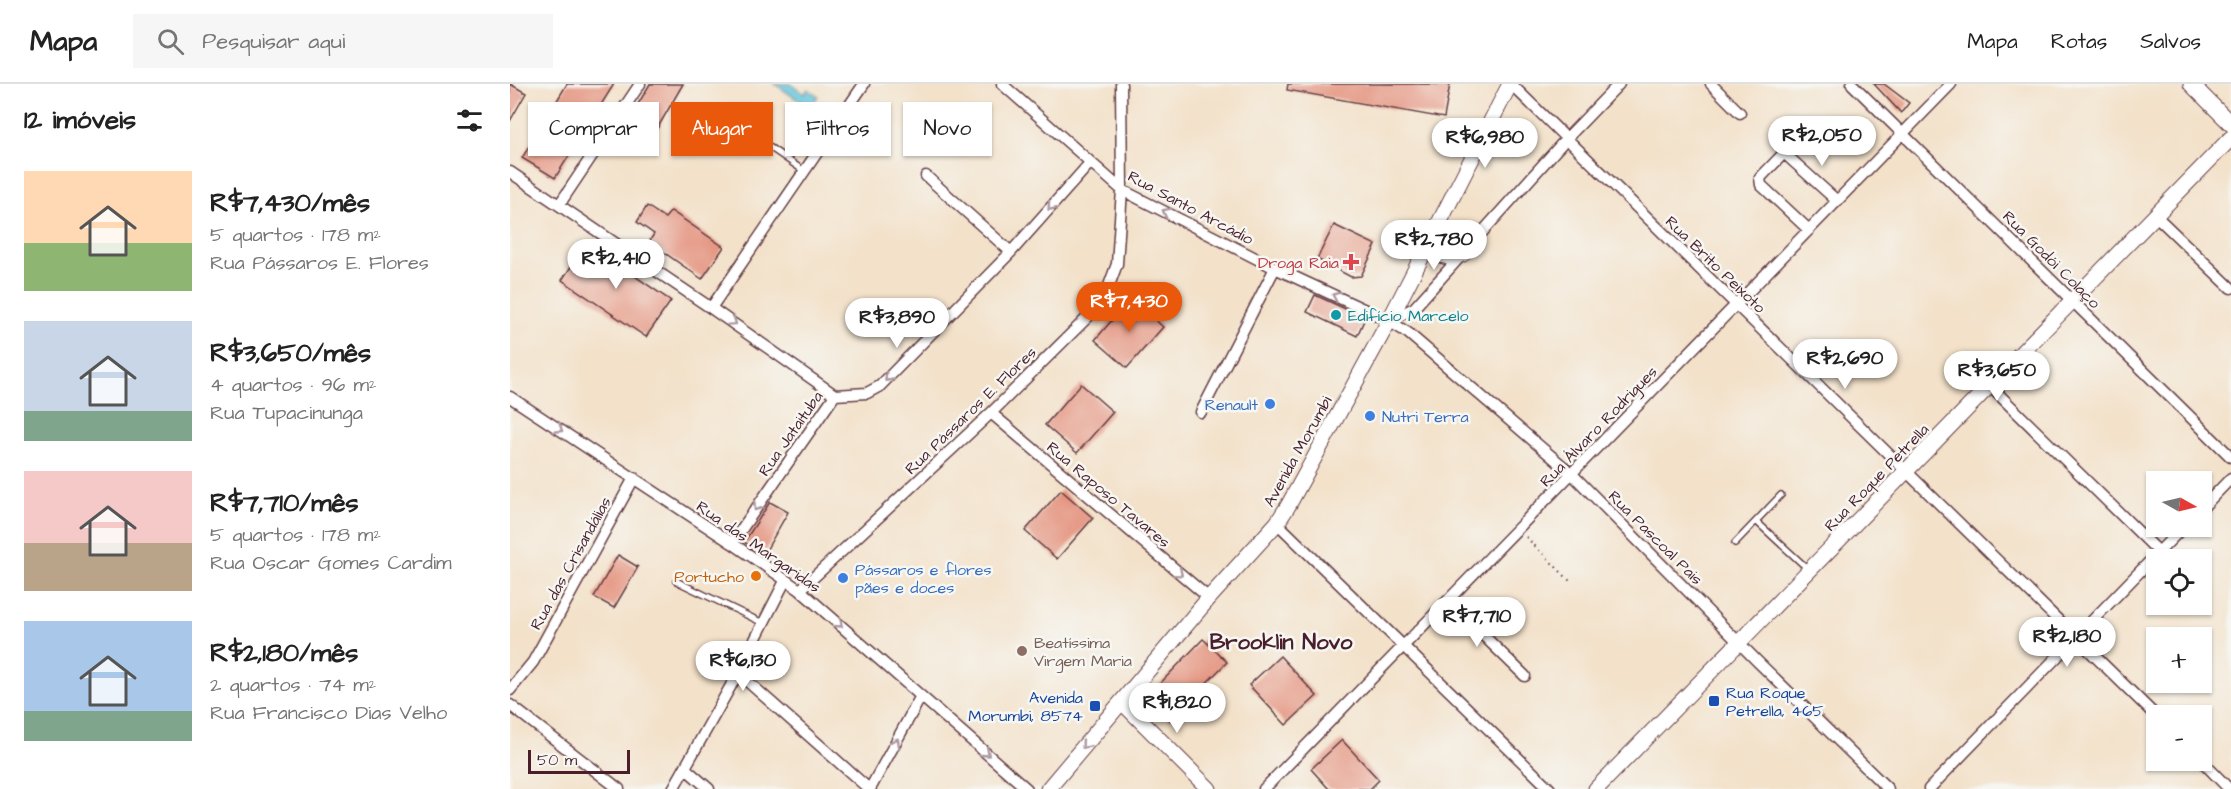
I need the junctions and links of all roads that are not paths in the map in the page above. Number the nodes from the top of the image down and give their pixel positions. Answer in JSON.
{"nodes":[{"id":1,"x":640,"y":84,"type":"edge"},
{"id":2,"x":864,"y":84,"type":"edge"},
{"id":3,"x":1002,"y":84,"type":"edge"},
{"id":4,"x":1120,"y":84,"type":"edge"},
{"id":5,"x":1511,"y":84,"type":"edge"},
{"id":6,"x":1619,"y":84,"type":"edge"},
{"id":7,"x":1711,"y":84,"type":"edge"},
{"id":8,"x":1852,"y":84,"type":"edge"},
{"id":9,"x":1952,"y":84,"type":"edge"},
{"id":10,"x":2191,"y":84,"type":"edge"},
{"id":11,"x":1740,"y":113,"type":"dead end"},
{"id":12,"x":2231,"y":124,"type":"edge"},
{"id":13,"x":1807,"y":134,"type":"dead end"},
{"id":14,"x":1903,"y":134,"type":"junction"},
{"id":15,"x":2231,"y":138,"type":"edge"},
{"id":16,"x":1566,"y":139,"type":"junction"},
{"id":17,"x":773,"y":149,"type":"edge"},
{"id":18,"x":1788,"y":155,"type":"junction"},
{"id":19,"x":1090,"y":163,"type":"junction"},
{"id":20,"x":804,"y":171,"type":"junction"},
{"id":21,"x":510,"y":172,"type":"edge"},
{"id":22,"x":926,"y":177,"type":"dead end"},
{"id":23,"x":1122,"y":190,"type":"junction"},
{"id":24,"x":1836,"y":200,"type":"junction"},
{"id":25,"x":559,"y":205,"type":"junction"},
{"id":26,"x":2156,"y":216,"type":"junction"},
{"id":27,"x":1809,"y":230,"type":"junction"},
{"id":28,"x":1432,"y":238,"type":"junction"},
{"id":29,"x":1011,"y":252,"type":"junction"},
{"id":30,"x":1463,"y":254,"type":"junction"},
{"id":31,"x":1275,"y":268,"type":"junction"},
{"id":32,"x":2231,"y":288,"type":"edge"},
{"id":33,"x":2073,"y":301,"type":"junction"},
{"id":34,"x":1738,"y":305,"type":"junction"},
{"id":35,"x":711,"y":308,"type":"junction"},
{"id":36,"x":1389,"y":321,"type":"junction"},
{"id":37,"x":1990,"y":386,"type":"junction"},
{"id":38,"x":835,"y":395,"type":"junction"},
{"id":39,"x":510,"y":397,"type":"edge"},
{"id":40,"x":1200,"y":412,"type":"dead end"},
{"id":41,"x":991,"y":413,"type":"junction"},
{"id":42,"x":2231,"y":457,"type":"edge"},
{"id":43,"x":1908,"y":471,"type":"junction"},
{"id":44,"x":1572,"y":474,"type":"junction"},
{"id":45,"x":634,"y":478,"type":"junction"},
{"id":46,"x":2231,"y":478,"type":"edge"},
{"id":47,"x":1781,"y":495,"type":"dead end"},
{"id":48,"x":2212,"y":498,"type":"edge"},
{"id":49,"x":1757,"y":522,"type":"junction"},
{"id":50,"x":1277,"y":524,"type":"junction"},
{"id":51,"x":2173,"y":537,"type":"edge"},
{"id":52,"x":732,"y":543,"type":"junction"},
{"id":53,"x":1735,"y":543,"type":"dead end"},
{"id":54,"x":2156,"y":549,"type":"edge"},
{"id":55,"x":2162,"y":549,"type":"edge"},
{"id":56,"x":2146,"y":565,"type":"edge"},
{"id":57,"x":1810,"y":571,"type":"junction"},
{"id":58,"x":676,"y":581,"type":"dead end"},
{"id":59,"x":785,"y":581,"type":"junction"},
{"id":60,"x":800,"y":590,"type":"junction"},
{"id":61,"x":1209,"y":598,"type":"junction"},
{"id":62,"x":1448,"y":601,"type":"junction"},
{"id":63,"x":763,"y":623,"type":"junction"},
{"id":64,"x":2077,"y":637,"type":"junction"},
{"id":65,"x":1740,"y":643,"type":"junction"},
{"id":66,"x":1403,"y":646,"type":"junction"},
{"id":67,"x":738,"y":673,"type":"junction"},
{"id":68,"x":1525,"y":676,"type":"dead end"},
{"id":69,"x":510,"y":690,"type":"edge"},
{"id":70,"x":921,"y":696,"type":"junction"},
{"id":71,"x":1122,"y":702,"type":"junction"},
{"id":72,"x":510,"y":705,"type":"edge"},
{"id":73,"x":2146,"y":706,"type":"edge"},
{"id":74,"x":685,"y":768,"type":"junction"},
{"id":75,"x":2212,"y":771,"type":"edge"},
{"id":76,"x":619,"y":789,"type":"edge"},
{"id":77,"x":674,"y":789,"type":"edge"},
{"id":78,"x":709,"y":789,"type":"edge"},
{"id":79,"x":870,"y":789,"type":"edge"},
{"id":80,"x":1027,"y":789,"type":"edge"},
{"id":81,"x":1048,"y":789,"type":"edge"},
{"id":82,"x":1209,"y":789,"type":"edge"},
{"id":83,"x":1264,"y":789,"type":"edge"},
{"id":84,"x":1550,"y":789,"type":"edge"},
{"id":85,"x":1596,"y":789,"type":"edge"},
{"id":86,"x":1888,"y":789,"type":"edge"},
{"id":87,"x":1929,"y":789,"type":"edge"},
{"id":88,"x":2229,"y":789,"type":"edge"}],
"edges":[{"from":1,"to":25,"type":"street"},
{"from":2,"to":20,"type":"street"},
{"from":3,"to":19,"type":"street","name":"Rua Santo Arcádio"},
{"from":4,"to":23,"type":"street","name":"Rua Pássaros E. Flores"},
{"from":5,"to":16,"type":"street","name":"Rua Brito Peixoto"},
{"from":5,"to":28,"type":"street","name":"Avenida Morumbi"},
{"from":6,"to":16,"type":"street"},
{"from":7,"to":11,"type":"street"},
{"from":8,"to":14,"type":"street","name":"Rua Godói Colaço"},
{"from":9,"to":14,"type":"street","name":"Rua Álvaro Rodrigues"},
{"from":10,"to":12,"type":"street"},
{"from":13,"to":18,"type":"street"},
{"from":14,"to":24,"type":"street","name":"Rua Álvaro Rodrigues"},
{"from":14,"to":33,"type":"street","name":"Rua Godói Colaço"},
{"from":15,"to":26,"type":"street","name":"Rua Roque Petrella"},
{"from":16,"to":30,"type":"street"},
{"from":16,"to":34,"type":"street","name":"Rua Brito Peixoto"},
{"from":17,"to":20,"type":"lane"},
{"from":18,"to":24,"type":"street"},
{"from":18,"to":27,"type":"street"},
{"from":19,"to":23,"type":"street","name":"Rua Santo Arcádio"},
{"from":19,"to":29,"type":"street","name":"Rua Jataituba","one_way":true},
{"from":20,"to":35,"type":"street"},
{"from":21,"to":25,"type":"street"},
{"from":22,"to":29,"type":"street"},
{"from":31,"to":23,"type":"street","name":"Rua Santo Arcádio","one_way":true},
{"from":23,"to":41,"type":"street","name":"Rua Pássaros E. Flores"},
{"from":24,"to":27,"type":"street","name":"Rua Álvaro Rodrigues"},
{"from":25,"to":35,"type":"street"},
{"from":26,"to":32,"type":"street"},
{"from":26,"to":33,"type":"street","name":"Rua Roque Petrella"},
{"from":27,"to":34,"type":"street","name":"Rua Álvaro Rodrigues"},
{"from":28,"to":30,"type":"street"},
{"from":28,"to":36,"type":"street","name":"Avenida Morumbi"},
{"from":29,"to":38,"type":"street","name":"Rua Jataituba","one_way":true},
{"from":30,"to":36,"type":"street"},
{"from":36,"to":31,"type":"street","name":"Rua Santo Arcádio","one_way":true},
{"from":31,"to":40,"type":"street"},
{"from":33,"to":37,"type":"street","name":"Rua Roque Petrella"},
{"from":33,"to":42,"type":"street","name":"Rua Godói Colaço"},
{"from":34,"to":43,"type":"street","name":"Rua Brito Peixoto"},
{"from":34,"to":44,"type":"street","name":"Rua Álvaro Rodrigues"},
{"from":35,"to":38,"type":"street","one_way":true},
{"from":36,"to":44,"type":"street","name":"Rua Pascoal Pais"},
{"from":36,"to":50,"type":"street","name":"Avenida Morumbi"},
{"from":37,"to":43,"type":"street","name":"Rua Roque Petrella"},
{"from":37,"to":54,"type":"street"},
{"from":38,"to":52,"type":"street","name":"Rua Jataituba","one_way":true},
{"from":39,"to":45,"type":"street","name":"Rua das Margaridas","one_way":true},
{"from":41,"to":60,"type":"street","name":"Rua Pássaros E. Flores"},
{"from":41,"to":61,"type":"street","name":"Rua Raposo Tavares","one_way":true},
{"from":43,"to":57,"type":"street","name":"Rua Roque Petrella"},
{"from":43,"to":64,"type":"street","name":"Rua Brito Peixoto"},
{"from":44,"to":62,"type":"street","name":"Rua Álvaro Rodrigues"},
{"from":44,"to":65,"type":"street","name":"Rua Pascoal Pais"},
{"from":45,"to":52,"type":"street","name":"Rua das Margaridas"},
{"from":45,"to":69,"type":"street","name":"Rua das Crisandálias"},
{"from":46,"to":48,"type":"street"},
{"from":47,"to":49,"type":"lane"},
{"from":49,"to":53,"type":"lane"},
{"from":49,"to":57,"type":"lane"},
{"from":50,"to":61,"type":"street","name":"Avenida Morumbi"},
{"from":50,"to":66,"type":"street"},
{"from":51,"to":55,"type":"street"},
{"from":52,"to":59,"type":"street","name":"Rua das Margaridas"},
{"from":56,"to":64,"type":"street"},
{"from":57,"to":65,"type":"street","name":"Rua Roque Petrella"},
{"from":58,"to":63,"type":"lane"},
{"from":59,"to":60,"type":"street","name":"Rua das Margaridas"},
{"from":59,"to":63,"type":"street"},
{"from":60,"to":70,"type":"street","name":"Rua das Margaridas","one_way":true},
{"from":61,"to":71,"type":"street","name":"Avenida Morumbi"},
{"from":62,"to":66,"type":"street","name":"Rua Álvaro Rodrigues"},
{"from":62,"to":68,"type":"street"},
{"from":63,"to":67,"type":"street"},
{"from":64,"to":73,"type":"street","name":"Rua Brito Peixoto"},
{"from":64,"to":87,"type":"street"},
{"from":65,"to":85,"type":"street","name":"Rua Roque Petrella"},
{"from":65,"to":86,"type":"street","name":"Rua Pascoal Pais"},
{"from":66,"to":83,"type":"street","name":"Rua Álvaro Rodrigues"},
{"from":66,"to":84,"type":"street"},
{"from":67,"to":74,"type":"street"},
{"from":67,"to":79,"type":"street"},
{"from":79,"to":70,"type":"street","one_way":true},
{"from":70,"to":80,"type":"street","name":"Rua das Margaridas","one_way":true},
{"from":71,"to":81,"type":"street","name":"Avenida Morumbi","one_way":true},
{"from":71,"to":82,"type":"street"},
{"from":72,"to":76,"type":"street"},
{"from":74,"to":77,"type":"street"},
{"from":74,"to":78,"type":"street"},
{"from":75,"to":88,"type":"street"}]}
